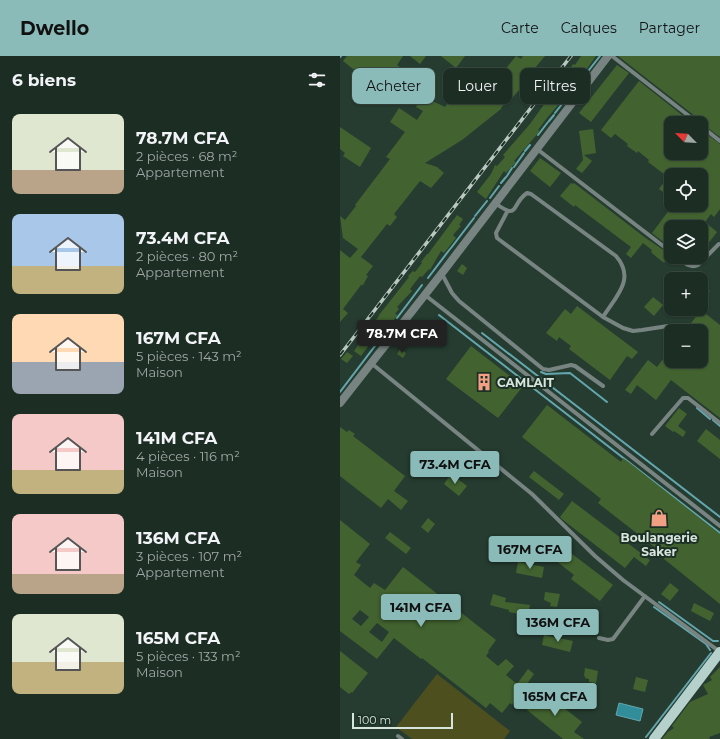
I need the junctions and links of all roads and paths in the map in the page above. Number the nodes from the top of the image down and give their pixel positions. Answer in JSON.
{"nodes":[{"id":1,"x":608,"y":56,"type":"edge"},
{"id":2,"x":612,"y":56,"type":"edge"},
{"id":3,"x":689,"y":116,"type":"edge"},
{"id":4,"x":708,"y":131,"type":"edge"},
{"id":5,"x":720,"y":140,"type":"edge"},
{"id":6,"x":537,"y":149,"type":"junction"},
{"id":7,"x":495,"y":203,"type":"junction"},
{"id":8,"x":507,"y":212,"type":"junction"},
{"id":9,"x":718,"y":244,"type":"dead end"},
{"id":10,"x":664,"y":247,"type":"edge"},
{"id":11,"x":708,"y":254,"type":"edge"},
{"id":12,"x":686,"y":264,"type":"edge"},
{"id":13,"x":699,"y":264,"type":"edge"},
{"id":14,"x":442,"y":273,"type":"junction"},
{"id":15,"x":425,"y":295,"type":"junction"},
{"id":16,"x":603,"y":317,"type":"junction"},
{"id":17,"x":664,"y":327,"type":"edge"},
{"id":18,"x":371,"y":363,"type":"junction"},
{"id":19,"x":603,"y":386,"type":"dead end"},
{"id":20,"x":340,"y":403,"type":"edge"},
{"id":21,"x":720,"y":422,"type":"edge"},
{"id":22,"x":652,"y":434,"type":"dead end"},
{"id":23,"x":720,"y":526,"type":"edge"},
{"id":24,"x":645,"y":596,"type":"junction"},
{"id":25,"x":599,"y":638,"type":"dead end"},
{"id":26,"x":720,"y":652,"type":"edge"},
{"id":27,"x":654,"y":739,"type":"edge"}],
"edges":[{"from":1,"to":6,"type":"street"},
{"from":2,"to":3,"type":"lane"},
{"from":4,"to":5,"type":"lane"},
{"from":6,"to":7,"type":"street"},
{"from":6,"to":10,"type":"lane"},
{"from":7,"to":8,"type":"lane"},
{"from":7,"to":14,"type":"street"},
{"from":8,"to":16,"type":"lane"},
{"from":8,"to":16,"type":"lane"},
{"from":9,"to":11,"type":"lane"},
{"from":12,"to":13,"type":"lane"},
{"from":14,"to":15,"type":"street"},
{"from":14,"to":19,"type":"lane"},
{"from":15,"to":18,"type":"street"},
{"from":15,"to":23,"type":"lane"},
{"from":16,"to":17,"type":"lane"},
{"from":18,"to":20,"type":"street"},
{"from":18,"to":24,"type":"lane"},
{"from":21,"to":22,"type":"lane"},
{"from":24,"to":25,"type":"lane"},
{"from":24,"to":26,"type":"lane"},
{"from":26,"to":27,"type":"main road"}]}
